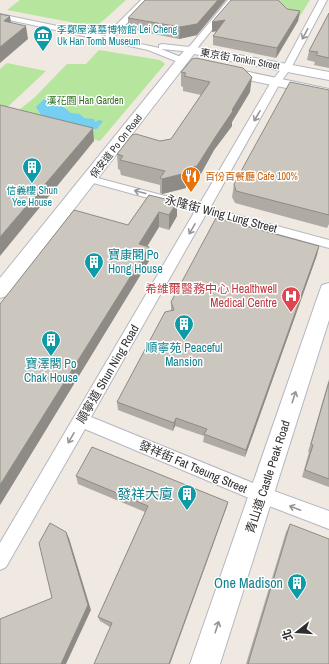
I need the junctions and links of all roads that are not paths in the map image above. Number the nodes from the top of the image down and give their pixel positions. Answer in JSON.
{"nodes":[{"id":1,"x":145,"y":0,"type":"edge"},
{"id":2,"x":232,"y":0,"type":"edge"},
{"id":3,"x":323,"y":0,"type":"edge"},
{"id":4,"x":0,"y":16,"type":"edge"},
{"id":5,"x":108,"y":38,"type":"junction"},
{"id":6,"x":150,"y":48,"type":"junction"},
{"id":7,"x":190,"y":58,"type":"junction"},
{"id":8,"x":210,"y":67,"type":"edge"},
{"id":9,"x":287,"y":68,"type":"junction"},
{"id":10,"x":329,"y":76,"type":"edge"},
{"id":11,"x":276,"y":82,"type":"junction"},
{"id":12,"x":329,"y":93,"type":"edge"},
{"id":13,"x":90,"y":179,"type":"junction"},
{"id":14,"x":204,"y":209,"type":"junction"},
{"id":15,"x":329,"y":244,"type":"edge"},
{"id":16,"x":329,"y":290,"type":"edge"},
{"id":17,"x":0,"y":291,"type":"edge"},
{"id":18,"x":81,"y":420,"type":"junction"},
{"id":19,"x":262,"y":495,"type":"junction"},
{"id":20,"x":329,"y":520,"type":"edge"},
{"id":21,"x":0,"y":561,"type":"edge"},
{"id":22,"x":205,"y":664,"type":"edge"}],
"edges":[{"from":1,"to":5,"type":"street"},
{"from":2,"to":7,"type":"street","name":"保安道 Po On Road"},
{"from":3,"to":9,"type":"street","name":"順寧道 Shun Ning Road","one_way":true},
{"from":4,"to":5,"type":"street","name":"東京街 Tonkin Street"},
{"from":5,"to":6,"type":"street","name":"東京街 Tonkin Street"},
{"from":6,"to":7,"type":"street","name":"東京街 Tonkin Street"},
{"from":6,"to":7,"type":"street","name":"東京街 Tonkin Street"},
{"from":7,"to":9,"type":"street","name":"東京街 Tonkin Street"},
{"from":7,"to":13,"type":"street","name":"保安道 Po On Road"},
{"from":8,"to":11,"type":"street","name":"東京街 Tonkin Street"},
{"from":9,"to":10,"type":"street","name":"東京街 Tonkin Street"},
{"from":9,"to":11,"type":"street","name":"順寧道 Shun Ning Road"},
{"from":11,"to":12,"type":"street","name":"東京街 Tonkin Street"},
{"from":11,"to":14,"type":"street","name":"順寧道 Shun Ning Road","one_way":true},
{"from":14,"to":13,"type":"street","name":"永隆街 Wing Lung Street","one_way":true},
{"from":13,"to":17,"type":"street","name":"保安道 Po On Road"},
{"from":14,"to":15,"type":"street","name":"永隆街 Wing Lung Street"},
{"from":14,"to":18,"type":"street","name":"順寧道 Shun Ning Road","one_way":true},
{"from":19,"to":16,"type":"street","name":"青山道 Castle Peak Road","one_way":true},
{"from":18,"to":19,"type":"street","name":"發祥街 Fat Tseung Street"},
{"from":18,"to":21,"type":"street","name":"順寧道 Shun Ning Road","one_way":true},
{"from":20,"to":19,"type":"street","name":"發祥街 Fat Tseung Street","one_way":true},
{"from":22,"to":19,"type":"street","name":"青山道 Castle Peak Road","one_way":true}]}
